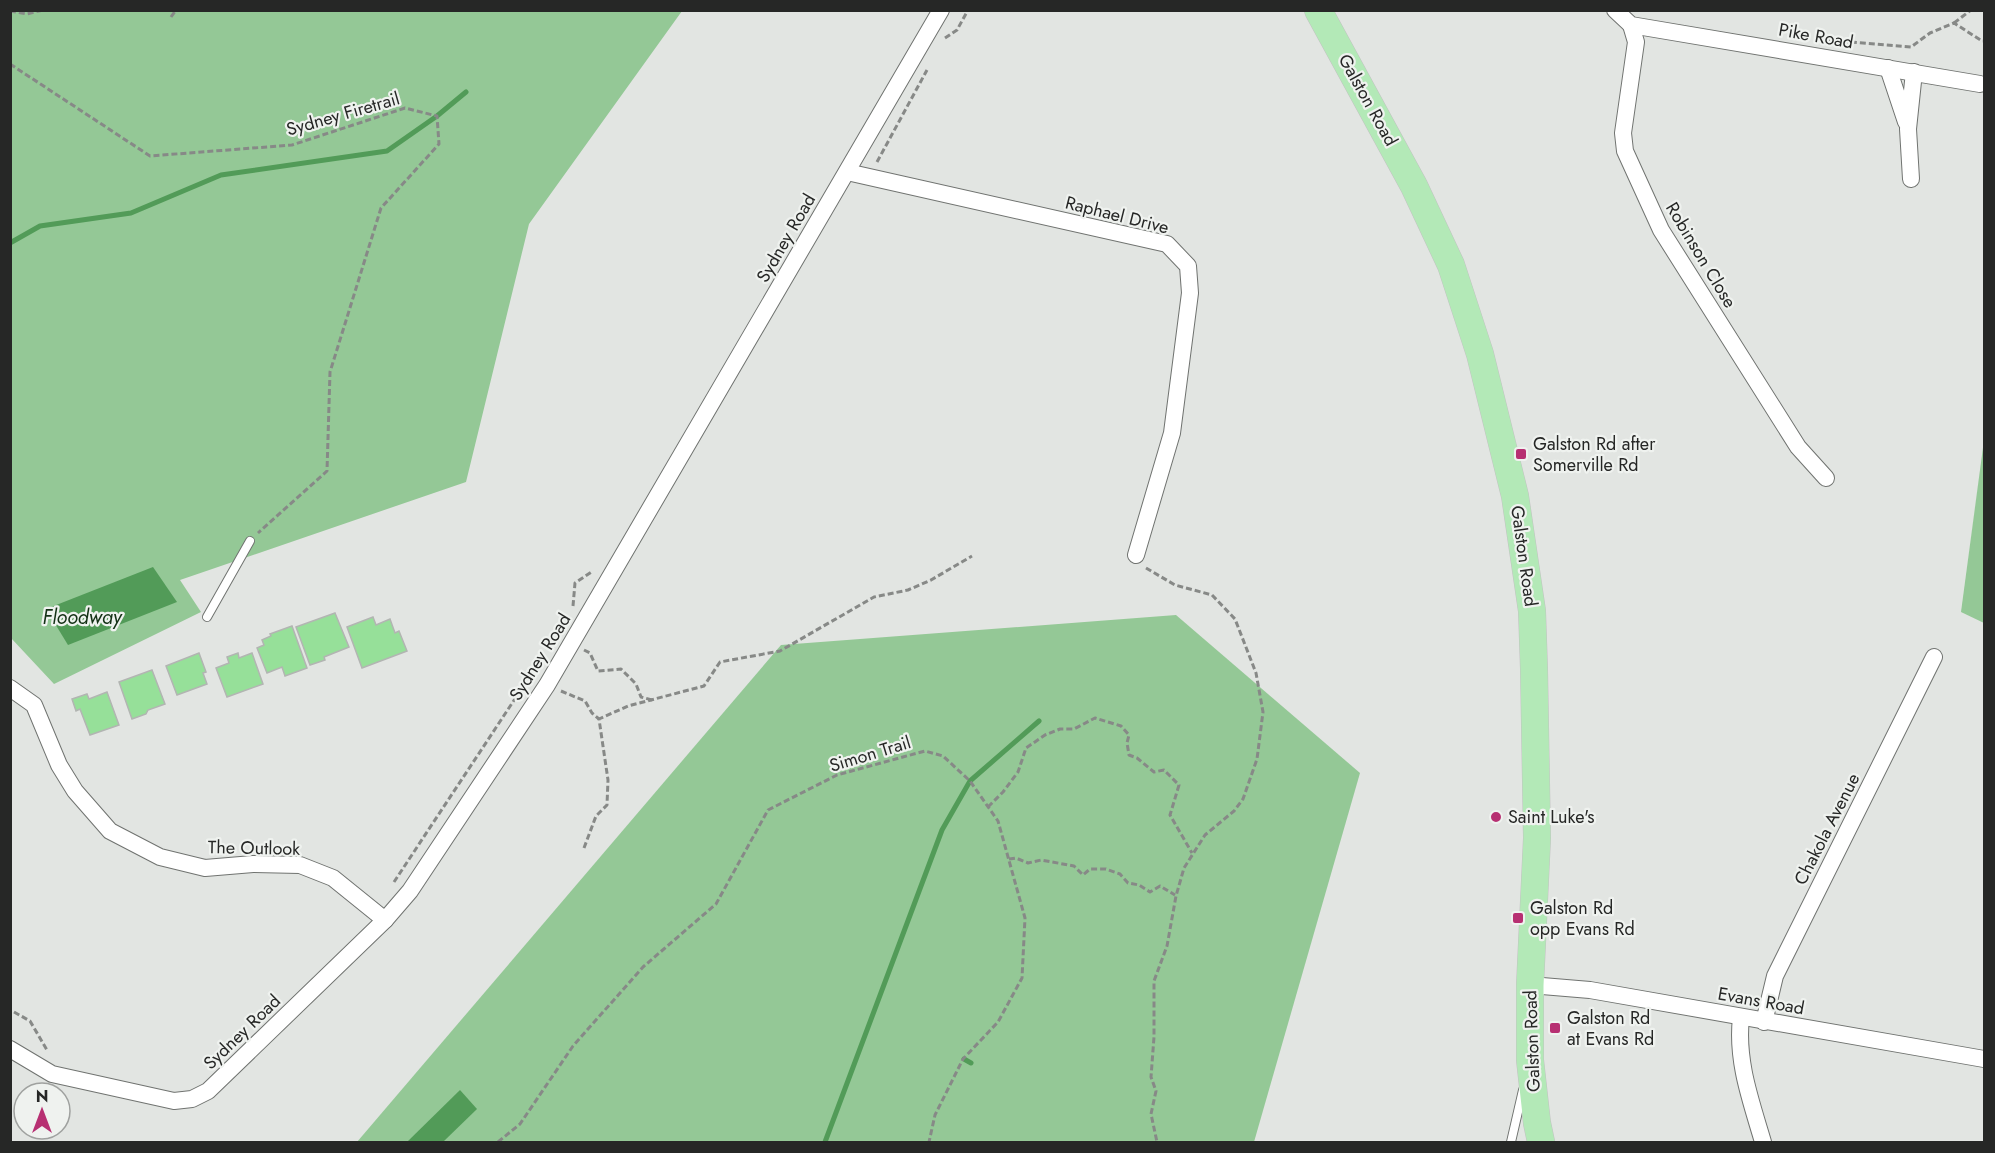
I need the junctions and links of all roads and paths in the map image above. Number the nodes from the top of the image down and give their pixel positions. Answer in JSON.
{"nodes":[{"id":1,"x":44,"y":10,"type":"edge"},
{"id":2,"x":176,"y":10,"type":"edge"},
{"id":3,"x":941,"y":10,"type":"edge"},
{"id":4,"x":968,"y":10,"type":"edge"},
{"id":5,"x":1318,"y":10,"type":"edge"},
{"id":6,"x":1615,"y":10,"type":"edge"},
{"id":7,"x":1971,"y":10,"type":"edge"},
{"id":8,"x":10,"y":11,"type":"edge"},
{"id":9,"x":171,"y":17,"type":"dead end"},
{"id":10,"x":1954,"y":23,"type":"junction"},
{"id":11,"x":1631,"y":25,"type":"junction"},
{"id":12,"x":1984,"y":41,"type":"edge"},
{"id":13,"x":940,"y":46,"type":"dead end"},
{"id":14,"x":1813,"y":55,"type":"junction"},
{"id":15,"x":10,"y":64,"type":"edge"},
{"id":16,"x":930,"y":65,"type":"dead end"},
{"id":17,"x":1888,"y":68,"type":"junction"},
{"id":18,"x":1914,"y":72,"type":"junction"},
{"id":19,"x":1980,"y":84,"type":"dead end"},
{"id":20,"x":1908,"y":129,"type":"junction"},
{"id":21,"x":876,"y":163,"type":"dead end"},
{"id":22,"x":847,"y":172,"type":"junction"},
{"id":23,"x":1911,"y":179,"type":"dead end"},
{"id":24,"x":1826,"y":478,"type":"dead end"},
{"id":25,"x":250,"y":541,"type":"joint"},
{"id":26,"x":1136,"y":555,"type":"joint"},
{"id":27,"x":972,"y":556,"type":"dead end"},
{"id":28,"x":600,"y":566,"type":"dead end"},
{"id":29,"x":572,"y":613,"type":"dead end"},
{"id":30,"x":207,"y":617,"type":"dead end"},
{"id":31,"x":572,"y":644,"type":"junction"},
{"id":32,"x":1934,"y":657,"type":"dead end"},
{"id":33,"x":540,"y":661,"type":"dead end"},
{"id":34,"x":547,"y":685,"type":"junction"},
{"id":35,"x":10,"y":688,"type":"edge"},
{"id":36,"x":653,"y":701,"type":"junction"},
{"id":37,"x":599,"y":719,"type":"junction"},
{"id":38,"x":988,"y":807,"type":"junction"},
{"id":39,"x":584,"y":848,"type":"dead end"},
{"id":40,"x":1192,"y":854,"type":"junction"},
{"id":41,"x":1008,"y":859,"type":"junction"},
{"id":42,"x":391,"y":886,"type":"dead end"},
{"id":43,"x":1176,"y":896,"type":"junction"},
{"id":44,"x":385,"y":920,"type":"junction"},
{"id":45,"x":1530,"y":985,"type":"junction"},
{"id":46,"x":14,"y":1012,"type":"dead end"},
{"id":47,"x":1741,"y":1018,"type":"junction"},
{"id":48,"x":1764,"y":1022,"type":"junction"},
{"id":49,"x":10,"y":1050,"type":"edge"},
{"id":50,"x":48,"y":1052,"type":"dead end"},
{"id":51,"x":1984,"y":1059,"type":"edge"},
{"id":52,"x":1530,"y":1060,"type":"junction"},
{"id":53,"x":498,"y":1143,"type":"edge"},
{"id":54,"x":929,"y":1143,"type":"edge"},
{"id":55,"x":1158,"y":1143,"type":"edge"},
{"id":56,"x":1511,"y":1143,"type":"edge"},
{"id":57,"x":1542,"y":1143,"type":"edge"},
{"id":58,"x":1763,"y":1143,"type":"edge"}],
"edges":[{"from":1,"to":8,"type":"path"},
{"from":2,"to":9,"type":"path"},
{"from":3,"to":22,"type":"street","name":"Sydney Road"},
{"from":4,"to":13,"type":"path"},
{"from":5,"to":45,"type":"main road","name":"Galston Road"},
{"from":6,"to":11,"type":"street"},
{"from":7,"to":10,"type":"path"},
{"from":10,"to":12,"type":"path"},
{"from":10,"to":14,"type":"path"},
{"from":11,"to":14,"type":"street","name":"Pike Road"},
{"from":11,"to":24,"type":"street","name":"Robinson Close"},
{"from":14,"to":17,"type":"street","name":"Pike Road"},
{"from":15,"to":25,"type":"path","name":"Sydney Firetrail"},
{"from":16,"to":21,"type":"path"},
{"from":17,"to":18,"type":"street","name":"Pike Road"},
{"from":17,"to":20,"type":"street"},
{"from":18,"to":19,"type":"street","name":"Pike Road"},
{"from":18,"to":20,"type":"street"},
{"from":20,"to":23,"type":"street"},
{"from":22,"to":26,"type":"street","name":"Raphael Drive"},
{"from":22,"to":31,"type":"street","name":"Sydney Road"},
{"from":25,"to":30,"type":"lane"},
{"from":26,"to":40,"type":"path"},
{"from":27,"to":36,"type":"path"},
{"from":28,"to":29,"type":"path"},
{"from":31,"to":34,"type":"street","name":"Sydney Road"},
{"from":31,"to":36,"type":"path"},
{"from":32,"to":48,"type":"street","name":"Chakola Avenue"},
{"from":33,"to":42,"type":"path"},
{"from":34,"to":37,"type":"path"},
{"from":34,"to":44,"type":"street","name":"Sydney Road"},
{"from":35,"to":44,"type":"street","name":"The Outlook"},
{"from":36,"to":37,"type":"path"},
{"from":37,"to":39,"type":"path"},
{"from":38,"to":40,"type":"path"},
{"from":38,"to":41,"type":"path","name":"Simon Trail"},
{"from":38,"to":53,"type":"path","name":"Simon Trail"},
{"from":40,"to":43,"type":"path"},
{"from":41,"to":43,"type":"path"},
{"from":41,"to":54,"type":"path","name":"Simon Trail"},
{"from":43,"to":55,"type":"path"},
{"from":44,"to":49,"type":"street","name":"Sydney Road"},
{"from":45,"to":47,"type":"street","name":"Evans Road"},
{"from":45,"to":52,"type":"main road","name":"Galston Road"},
{"from":46,"to":50,"type":"path"},
{"from":47,"to":48,"type":"street","name":"Evans Road"},
{"from":47,"to":58,"type":"street"},
{"from":48,"to":51,"type":"street","name":"Evans Road"},
{"from":52,"to":56,"type":"lane"},
{"from":52,"to":57,"type":"main road","name":"Galston Road"}]}
